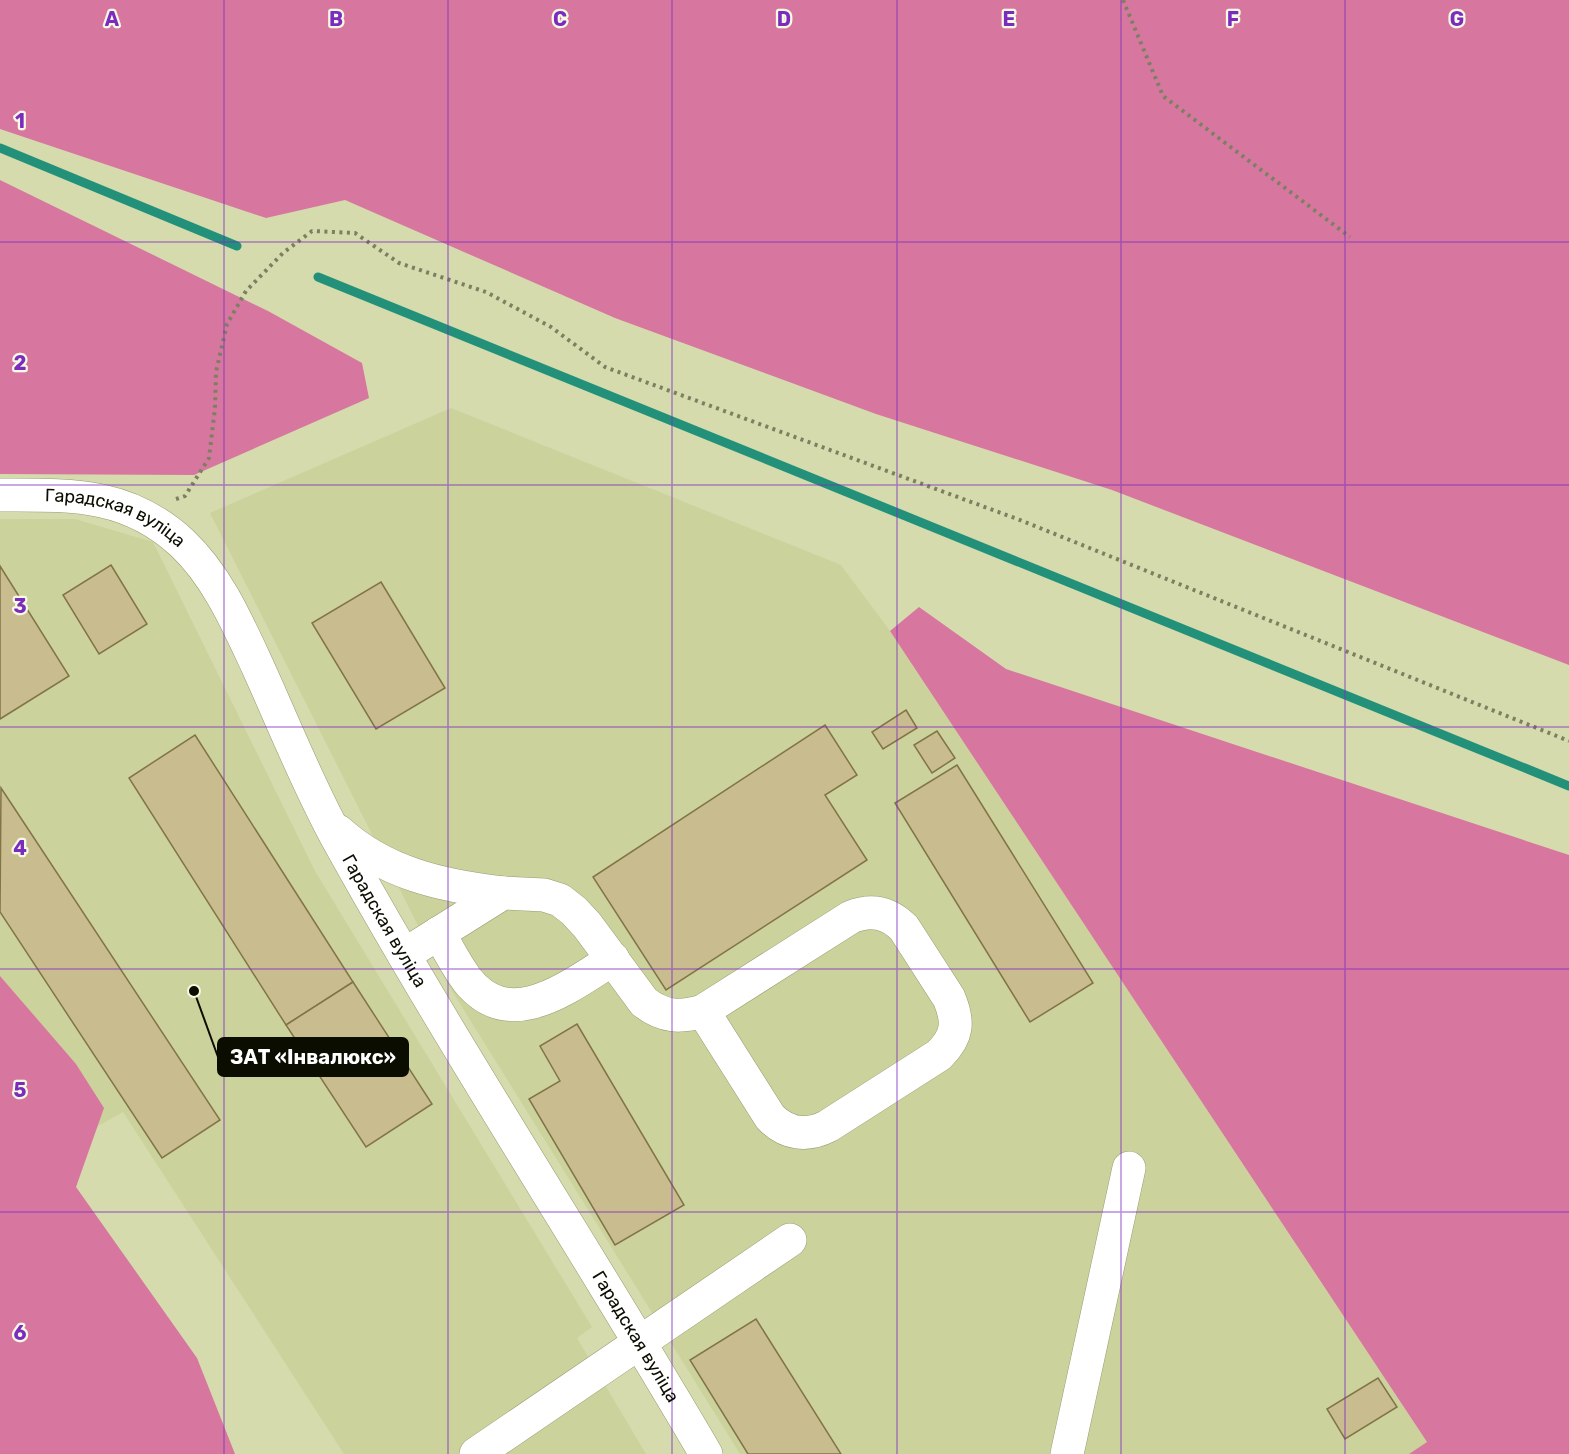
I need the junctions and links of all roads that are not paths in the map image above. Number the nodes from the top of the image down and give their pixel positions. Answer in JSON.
{"nodes":[{"id":1,"x":0,"y":495,"type":"edge"},
{"id":2,"x":328,"y":821,"type":"junction"},
{"id":3,"x":503,"y":893,"type":"junction"},
{"id":4,"x":439,"y":933,"type":"junction"},
{"id":5,"x":404,"y":955,"type":"junction"},
{"id":6,"x":613,"y":959,"type":"junction"},
{"id":7,"x":703,"y":1011,"type":"junction"},
{"id":8,"x":1129,"y":1168,"type":"dead end"},
{"id":9,"x":790,"y":1240,"type":"dead end"},
{"id":10,"x":640,"y":1341,"type":"junction"},
{"id":11,"x":476,"y":1454,"type":"edge"},
{"id":12,"x":706,"y":1454,"type":"edge"},
{"id":13,"x":1067,"y":1454,"type":"edge"}],
"edges":[{"from":1,"to":2,"type":"lane","name":"Гарадская вуліца"},
{"from":2,"to":3,"type":"lane"},
{"from":2,"to":5,"type":"lane","name":"Гарадская вуліца"},
{"from":3,"to":4,"type":"lane"},
{"from":3,"to":6,"type":"lane"},
{"from":4,"to":5,"type":"lane"},
{"from":4,"to":6,"type":"lane"},
{"from":5,"to":10,"type":"lane","name":"Гарадская вуліца"},
{"from":6,"to":7,"type":"lane"},
{"from":7,"to":7,"type":"lane"},
{"from":8,"to":13,"type":"lane"},
{"from":9,"to":10,"type":"lane"},
{"from":10,"to":11,"type":"lane"},
{"from":10,"to":12,"type":"lane","name":"Гарадская вуліца"}]}
